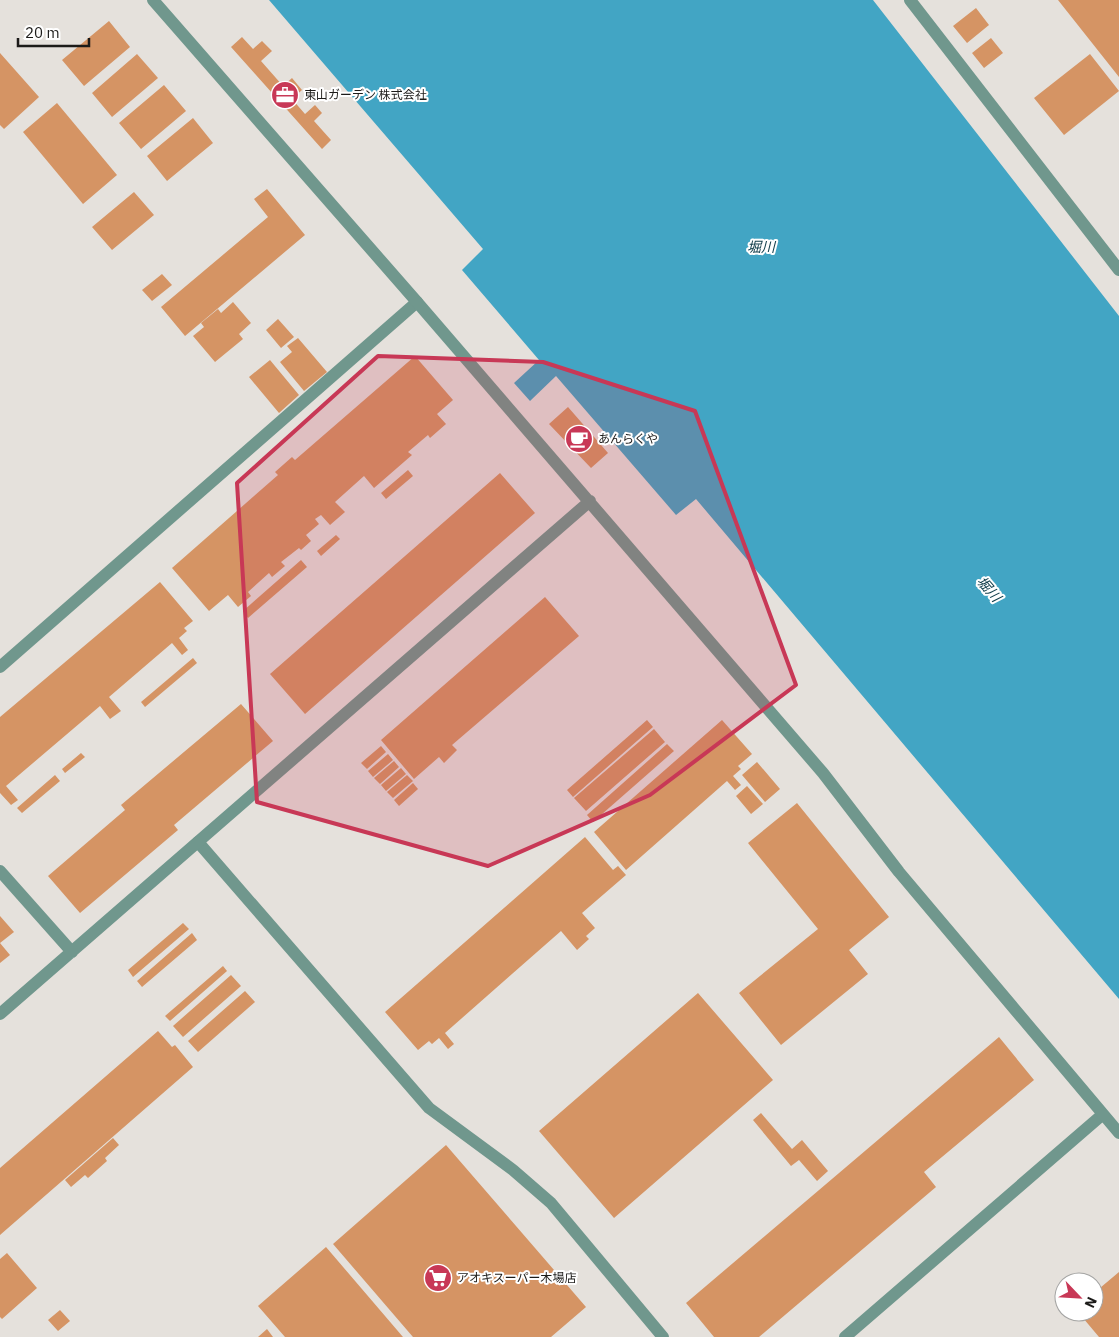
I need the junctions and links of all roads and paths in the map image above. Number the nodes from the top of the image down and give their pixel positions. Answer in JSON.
{"nodes":[{"id":1,"x":153,"y":0,"type":"edge"},
{"id":2,"x":910,"y":0,"type":"edge"},
{"id":3,"x":1119,"y":270,"type":"edge"},
{"id":4,"x":417,"y":302,"type":"junction"},
{"id":5,"x":590,"y":501,"type":"junction"},
{"id":6,"x":0,"y":667,"type":"edge"},
{"id":7,"x":198,"y":842,"type":"junction"},
{"id":8,"x":0,"y":871,"type":"edge"},
{"id":9,"x":72,"y":952,"type":"junction"},
{"id":10,"x":0,"y":1014,"type":"edge"},
{"id":11,"x":1102,"y":1114,"type":"junction"},
{"id":12,"x":1119,"y":1133,"type":"edge"},
{"id":13,"x":663,"y":1337,"type":"edge"},
{"id":14,"x":846,"y":1337,"type":"edge"}],
"edges":[{"from":1,"to":4,"type":"street"},
{"from":2,"to":3,"type":"street"},
{"from":4,"to":5,"type":"street"},
{"from":4,"to":6,"type":"street"},
{"from":5,"to":7,"type":"street"},
{"from":5,"to":11,"type":"street"},
{"from":7,"to":9,"type":"street"},
{"from":7,"to":13,"type":"street"},
{"from":8,"to":9,"type":"street"},
{"from":9,"to":10,"type":"street"},
{"from":11,"to":12,"type":"street"},
{"from":11,"to":14,"type":"street"}]}
